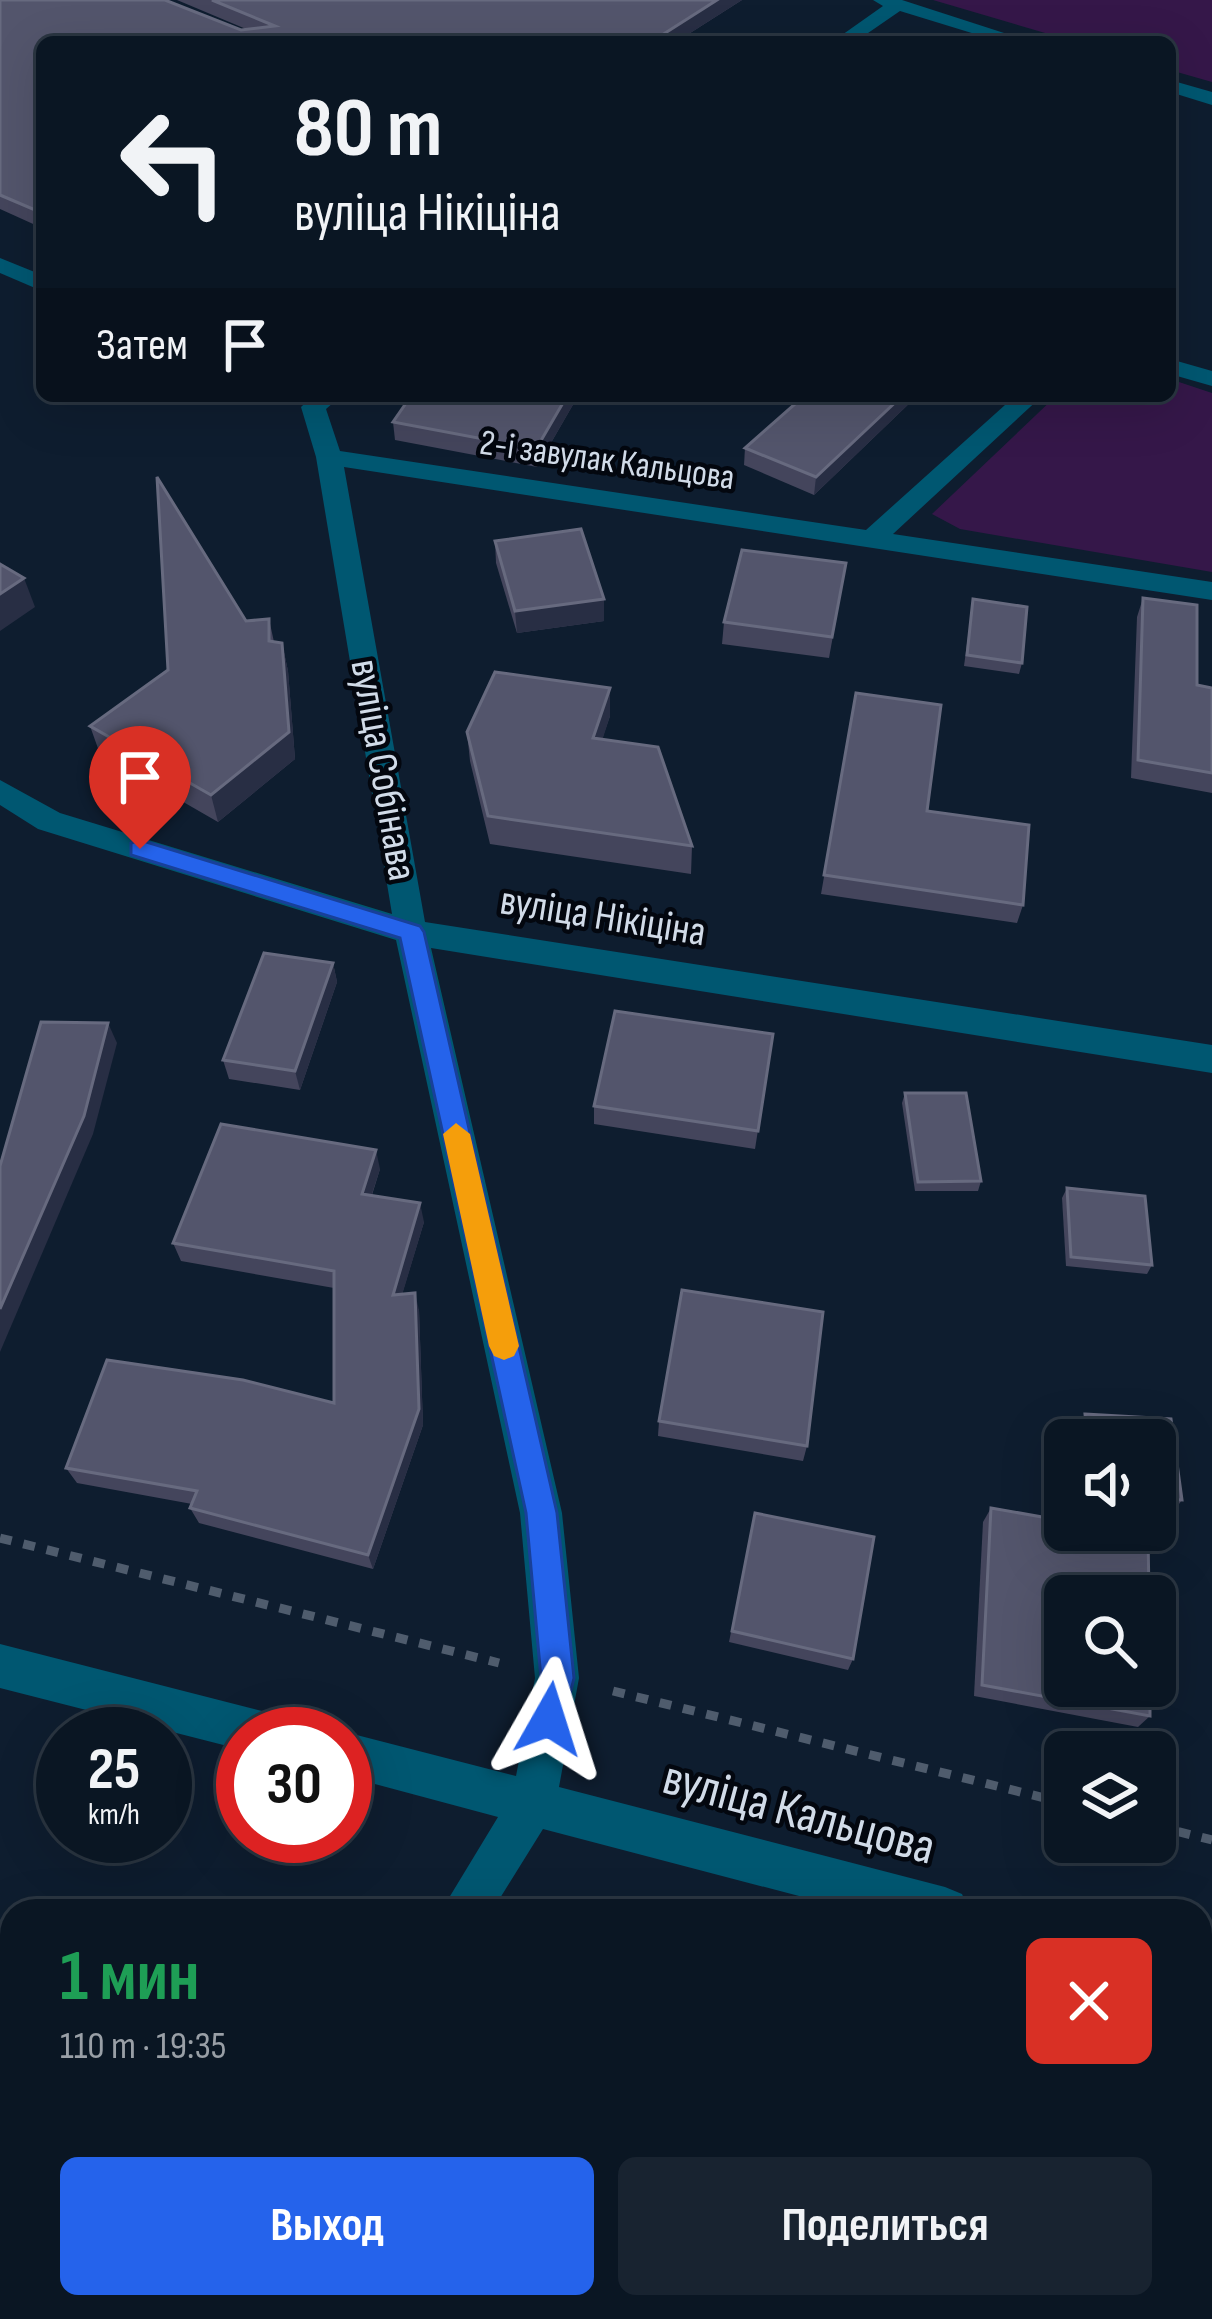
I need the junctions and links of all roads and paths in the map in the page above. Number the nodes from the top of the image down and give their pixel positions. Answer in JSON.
{"nodes":[{"id":1,"x":889,"y":2,"type":"edge"},
{"id":2,"x":849,"y":36,"type":"edge"},
{"id":3,"x":1002,"y":36,"type":"edge"},
{"id":4,"x":1176,"y":88,"type":"edge"},
{"id":5,"x":1212,"y":99,"type":"edge"},
{"id":6,"x":0,"y":265,"type":"edge"},
{"id":7,"x":36,"y":281,"type":"edge"},
{"id":8,"x":1176,"y":368,"type":"edge"},
{"id":9,"x":1212,"y":379,"type":"edge"},
{"id":10,"x":321,"y":402,"type":"edge"},
{"id":11,"x":1023,"y":402,"type":"edge"},
{"id":12,"x":329,"y":457,"type":"junction"},
{"id":13,"x":874,"y":537,"type":"junction"},
{"id":14,"x":1212,"y":591,"type":"edge"},
{"id":15,"x":0,"y":791,"type":"edge"},
{"id":16,"x":411,"y":932,"type":"junction"},
{"id":17,"x":1212,"y":1059,"type":"edge"},
{"id":18,"x":0,"y":1666,"type":"edge"},
{"id":19,"x":216,"y":1721,"type":"edge"},
{"id":20,"x":372,"y":1761,"type":"edge"},
{"id":21,"x":534,"y":1802,"type":"junction"},
{"id":22,"x":1176,"y":1831,"type":"edge"},
{"id":23,"x":1212,"y":1840,"type":"edge"},
{"id":24,"x":473,"y":1899,"type":"edge"},
{"id":25,"x":900,"y":1899,"type":"edge"}],
"edges":[{"from":1,"to":2,"type":"street"},
{"from":1,"to":3,"type":"street"},
{"from":4,"to":5,"type":"street"},
{"from":6,"to":7,"type":"street"},
{"from":8,"to":9,"type":"street"},
{"from":10,"to":12,"type":"street","name":"вуліца Собінава"},
{"from":11,"to":13,"type":"street"},
{"from":12,"to":13,"type":"street","name":"2-і завулак Кальцова"},
{"from":12,"to":16,"type":"street","name":"вуліца Собінава"},
{"from":13,"to":14,"type":"street","name":"2-і завулак Кальцова"},
{"from":15,"to":16,"type":"street","name":"вуліца Нікіціна"},
{"from":16,"to":17,"type":"street","name":"вуліца Нікіціна"},
{"from":16,"to":21,"type":"street","name":"вуліца Собінава"},
{"from":18,"to":19,"type":"street"},
{"from":20,"to":21,"type":"street","name":"вуліца Кальцова"},
{"from":21,"to":24,"type":"street","name":"вуліца Собінава"},
{"from":21,"to":25,"type":"street","name":"вуліца Кальцова"},
{"from":22,"to":23,"type":"path"}]}
